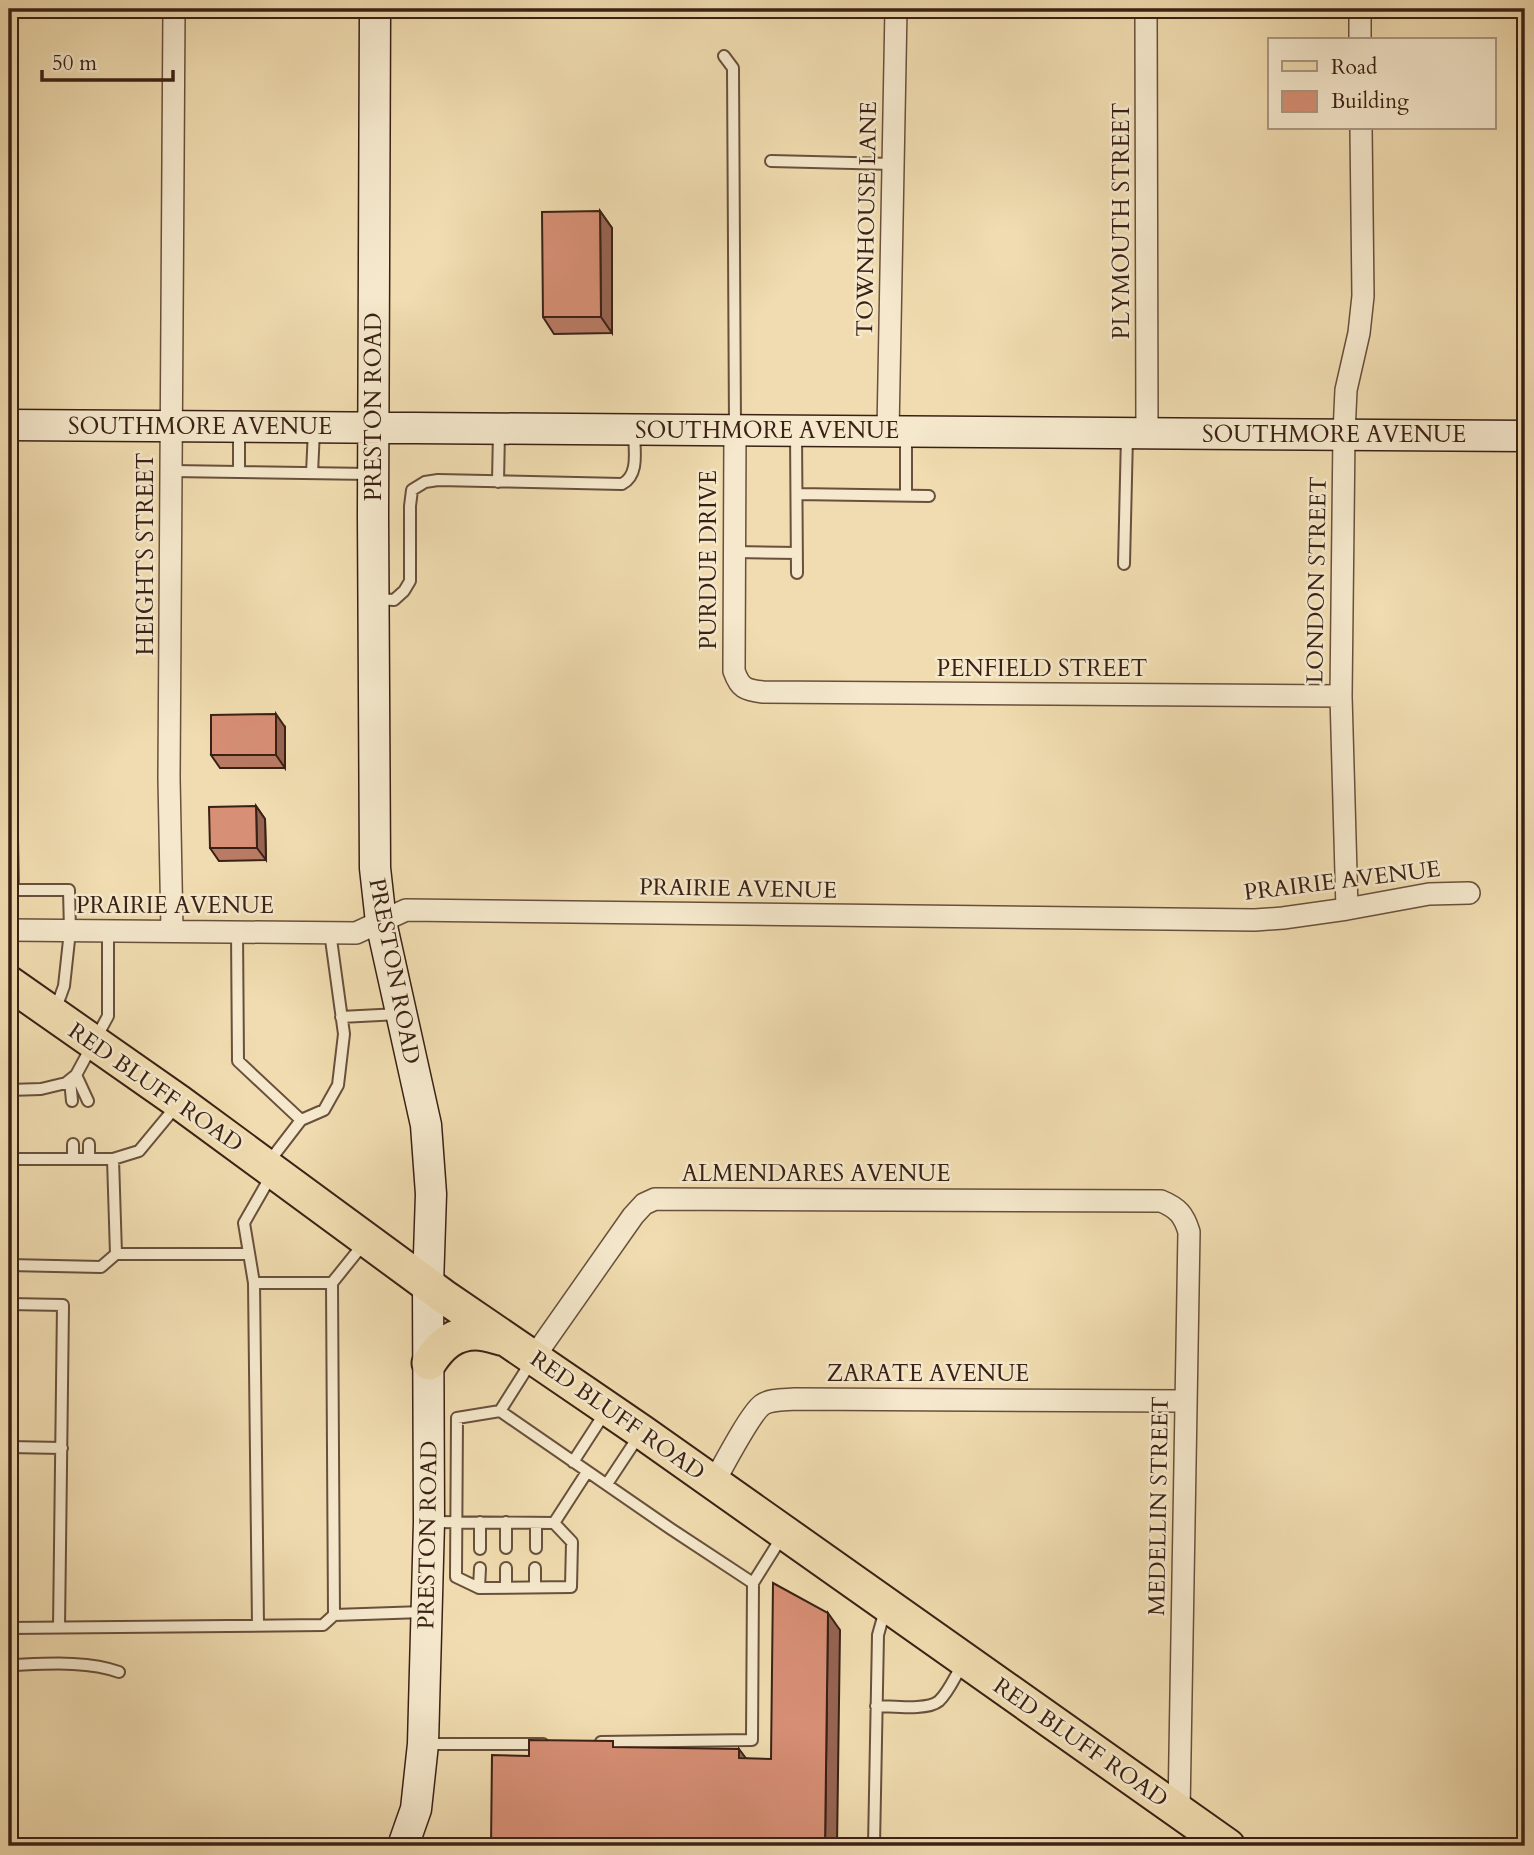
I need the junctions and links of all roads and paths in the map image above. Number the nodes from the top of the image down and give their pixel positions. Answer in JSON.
{"nodes":[{"id":1,"x":174,"y":9,"type":"edge"},
{"id":2,"x":375,"y":9,"type":"edge"},
{"id":3,"x":895,"y":9,"type":"edge"},
{"id":4,"x":1146,"y":9,"type":"edge"},
{"id":5,"x":1360,"y":9,"type":"edge"},
{"id":6,"x":1360,"y":38,"type":"edge"},
{"id":7,"x":724,"y":56,"type":"dead end"},
{"id":8,"x":1361,"y":130,"type":"edge"},
{"id":9,"x":771,"y":161,"type":"dead end"},
{"id":10,"x":893,"y":164,"type":"junction"},
{"id":11,"x":9,"y":425,"type":"edge"},
{"id":12,"x":172,"y":426,"type":"junction"},
{"id":13,"x":239,"y":426,"type":"junction"},
{"id":14,"x":314,"y":427,"type":"junction"},
{"id":15,"x":374,"y":428,"type":"junction"},
{"id":16,"x":499,"y":428,"type":"junction"},
{"id":17,"x":634,"y":429,"type":"junction"},
{"id":18,"x":736,"y":430,"type":"junction"},
{"id":19,"x":796,"y":430,"type":"junction"},
{"id":20,"x":897,"y":431,"type":"junction"},
{"id":21,"x":1137,"y":433,"type":"junction"},
{"id":22,"x":1344,"y":433,"type":"junction"},
{"id":23,"x":1525,"y":436,"type":"edge"},
{"id":24,"x":172,"y":471,"type":"junction"},
{"id":25,"x":239,"y":472,"type":"junction"},
{"id":26,"x":312,"y":473,"type":"junction"},
{"id":27,"x":373,"y":474,"type":"junction"},
{"id":28,"x":498,"y":482,"type":"junction"},
{"id":29,"x":797,"y":494,"type":"junction"},
{"id":30,"x":906,"y":496,"type":"junction"},
{"id":31,"x":929,"y":496,"type":"dead end"},
{"id":32,"x":735,"y":552,"type":"junction"},
{"id":33,"x":797,"y":553,"type":"junction"},
{"id":34,"x":1124,"y":564,"type":"dead end"},
{"id":35,"x":797,"y":573,"type":"dead end"},
{"id":36,"x":373,"y":599,"type":"junction"},
{"id":37,"x":743,"y":687,"type":"joint"},
{"id":38,"x":1341,"y":696,"type":"junction"},
{"id":39,"x":9,"y":838,"type":"edge"},
{"id":40,"x":11,"y":878,"type":"edge"},
{"id":41,"x":1469,"y":893,"type":"dead end"},
{"id":42,"x":1347,"y":909,"type":"junction"},
{"id":43,"x":381,"y":922,"type":"junction"},
{"id":44,"x":9,"y":930,"type":"edge"},
{"id":45,"x":70,"y":930,"type":"junction"},
{"id":46,"x":108,"y":931,"type":"junction"},
{"id":47,"x":172,"y":931,"type":"junction"},
{"id":48,"x":237,"y":931,"type":"junction"},
{"id":49,"x":330,"y":932,"type":"junction"},
{"id":50,"x":9,"y":983,"type":"edge"},
{"id":51,"x":402,"y":1013,"type":"junction"},
{"id":52,"x":54,"y":1014,"type":"junction"},
{"id":53,"x":341,"y":1017,"type":"junction"},
{"id":54,"x":94,"y":1043,"type":"junction"},
{"id":55,"x":73,"y":1077,"type":"junction"},
{"id":56,"x":44,"y":1088,"type":"junction"},
{"id":57,"x":12,"y":1090,"type":"edge"},
{"id":58,"x":72,"y":1101,"type":"dead end"},
{"id":59,"x":88,"y":1101,"type":"dead end"},
{"id":60,"x":44,"y":1102,"type":"dead end"},
{"id":61,"x":179,"y":1102,"type":"junction"},
{"id":62,"x":16,"y":1103,"type":"dead end"},
{"id":63,"x":301,"y":1120,"type":"junction"},
{"id":64,"x":73,"y":1144,"type":"dead end"},
{"id":65,"x":89,"y":1144,"type":"dead end"},
{"id":66,"x":17,"y":1146,"type":"dead end"},
{"id":67,"x":45,"y":1146,"type":"dead end"},
{"id":68,"x":13,"y":1159,"type":"edge"},
{"id":69,"x":73,"y":1159,"type":"junction"},
{"id":70,"x":89,"y":1159,"type":"junction"},
{"id":71,"x":46,"y":1160,"type":"junction"},
{"id":72,"x":113,"y":1160,"type":"junction"},
{"id":73,"x":270,"y":1169,"type":"junction"},
{"id":74,"x":1175,"y":1207,"type":"joint"},
{"id":75,"x":367,"y":1240,"type":"junction"},
{"id":76,"x":116,"y":1254,"type":"junction"},
{"id":77,"x":249,"y":1254,"type":"junction"},
{"id":78,"x":9,"y":1265,"type":"edge"},
{"id":79,"x":254,"y":1283,"type":"junction"},
{"id":80,"x":332,"y":1283,"type":"junction"},
{"id":81,"x":428,"y":1285,"type":"junction"},
{"id":82,"x":9,"y":1304,"type":"edge"},
{"id":83,"x":521,"y":1348,"type":"junction"},
{"id":84,"x":429,"y":1363,"type":"junction"},
{"id":85,"x":1185,"y":1401,"type":"junction"},
{"id":86,"x":608,"y":1408,"type":"junction"},
{"id":87,"x":500,"y":1411,"type":"junction"},
{"id":88,"x":443,"y":1420,"type":"junction"},
{"id":89,"x":642,"y":1432,"type":"junction"},
{"id":90,"x":9,"y":1447,"type":"edge"},
{"id":91,"x":62,"y":1448,"type":"junction"},
{"id":92,"x":573,"y":1462,"type":"junction"},
{"id":93,"x":587,"y":1472,"type":"junction"},
{"id":94,"x":713,"y":1482,"type":"junction"},
{"id":95,"x":607,"y":1484,"type":"junction"},
{"id":96,"x":443,"y":1522,"type":"junction"},
{"id":97,"x":480,"y":1522,"type":"junction"},
{"id":98,"x":506,"y":1522,"type":"junction"},
{"id":99,"x":536,"y":1522,"type":"junction"},
{"id":100,"x":554,"y":1523,"type":"junction"},
{"id":101,"x":785,"y":1532,"type":"junction"},
{"id":102,"x":506,"y":1548,"type":"dead end"},
{"id":103,"x":536,"y":1548,"type":"dead end"},
{"id":104,"x":480,"y":1549,"type":"dead end"},
{"id":105,"x":535,"y":1567,"type":"dead end"},
{"id":106,"x":480,"y":1568,"type":"dead end"},
{"id":107,"x":506,"y":1568,"type":"dead end"},
{"id":108,"x":753,"y":1583,"type":"junction"},
{"id":109,"x":535,"y":1587,"type":"junction"},
{"id":110,"x":480,"y":1588,"type":"junction"},
{"id":111,"x":506,"y":1588,"type":"junction"},
{"id":112,"x":887,"y":1604,"type":"junction"},
{"id":113,"x":426,"y":1612,"type":"junction"},
{"id":114,"x":334,"y":1615,"type":"junction"},
{"id":115,"x":258,"y":1625,"type":"junction"},
{"id":116,"x":9,"y":1628,"type":"edge"},
{"id":117,"x":59,"y":1628,"type":"junction"},
{"id":118,"x":965,"y":1660,"type":"junction"},
{"id":119,"x":9,"y":1665,"type":"edge"},
{"id":120,"x":119,"y":1672,"type":"dead end"},
{"id":121,"x":876,"y":1706,"type":"junction"},
{"id":122,"x":557,"y":1743,"type":"edge"},
{"id":123,"x":595,"y":1743,"type":"edge"},
{"id":124,"x":423,"y":1744,"type":"junction"},
{"id":125,"x":1179,"y":1811,"type":"junction"},
{"id":126,"x":403,"y":1846,"type":"edge"},
{"id":127,"x":874,"y":1846,"type":"edge"},
{"id":128,"x":1228,"y":1846,"type":"edge"}],
"edges":[{"from":1,"to":12,"type":"street","name":"HEIGHTS STREET"},
{"from":2,"to":15,"type":"main road","name":"PRESTON ROAD"},
{"from":3,"to":10,"type":"street","name":"TOWNHOUSE LANE"},
{"from":4,"to":21,"type":"street","name":"PLYMOUTH STREET"},
{"from":5,"to":6,"type":"street"},
{"from":7,"to":18,"type":"lane"},
{"from":8,"to":22,"type":"street","name":"LONDON STREET"},
{"from":9,"to":10,"type":"lane"},
{"from":10,"to":20,"type":"street","name":"TOWNHOUSE LANE"},
{"from":11,"to":12,"type":"main road","name":"SOUTHMORE AVENUE"},
{"from":12,"to":13,"type":"main road","name":"SOUTHMORE AVENUE"},
{"from":12,"to":24,"type":"street","name":"HEIGHTS STREET"},
{"from":13,"to":14,"type":"main road","name":"SOUTHMORE AVENUE"},
{"from":13,"to":25,"type":"lane"},
{"from":14,"to":15,"type":"main road","name":"SOUTHMORE AVENUE"},
{"from":14,"to":26,"type":"lane"},
{"from":15,"to":16,"type":"main road","name":"SOUTHMORE AVENUE"},
{"from":15,"to":27,"type":"main road","name":"PRESTON ROAD"},
{"from":16,"to":17,"type":"main road","name":"SOUTHMORE AVENUE"},
{"from":16,"to":28,"type":"lane"},
{"from":17,"to":18,"type":"main road","name":"SOUTHMORE AVENUE"},
{"from":17,"to":28,"type":"lane"},
{"from":18,"to":19,"type":"main road","name":"SOUTHMORE AVENUE"},
{"from":18,"to":32,"type":"street","name":"PURDUE DRIVE"},
{"from":19,"to":20,"type":"main road","name":"SOUTHMORE AVENUE"},
{"from":19,"to":29,"type":"lane"},
{"from":20,"to":21,"type":"main road","name":"SOUTHMORE AVENUE"},
{"from":20,"to":30,"type":"lane"},
{"from":21,"to":22,"type":"main road","name":"SOUTHMORE AVENUE"},
{"from":21,"to":34,"type":"lane"},
{"from":22,"to":23,"type":"main road","name":"SOUTHMORE AVENUE"},
{"from":22,"to":38,"type":"street","name":"LONDON STREET"},
{"from":24,"to":25,"type":"lane"},
{"from":24,"to":47,"type":"street","name":"HEIGHTS STREET"},
{"from":25,"to":26,"type":"lane"},
{"from":26,"to":27,"type":"lane"},
{"from":27,"to":36,"type":"main road","name":"PRESTON ROAD"},
{"from":28,"to":36,"type":"lane"},
{"from":29,"to":30,"type":"lane"},
{"from":29,"to":33,"type":"lane"},
{"from":30,"to":31,"type":"lane"},
{"from":32,"to":33,"type":"lane"},
{"from":32,"to":37,"type":"street","name":"PURDUE DRIVE"},
{"from":33,"to":35,"type":"lane"},
{"from":36,"to":43,"type":"main road","name":"PRESTON ROAD"},
{"from":37,"to":38,"type":"street","name":"PENFIELD STREET"},
{"from":38,"to":42,"type":"street","name":"LONDON STREET"},
{"from":39,"to":40,"type":"lane"},
{"from":40,"to":45,"type":"lane"},
{"from":41,"to":42,"type":"street","name":"PRAIRIE AVENUE"},
{"from":42,"to":43,"type":"street","name":"PRAIRIE AVENUE"},
{"from":43,"to":49,"type":"street","name":"PRAIRIE AVENUE"},
{"from":43,"to":51,"type":"main road","name":"PRESTON ROAD"},
{"from":44,"to":45,"type":"street","name":"PRAIRIE AVENUE"},
{"from":45,"to":46,"type":"street","name":"PRAIRIE AVENUE"},
{"from":45,"to":52,"type":"lane"},
{"from":46,"to":47,"type":"street","name":"PRAIRIE AVENUE"},
{"from":46,"to":54,"type":"lane"},
{"from":47,"to":48,"type":"street","name":"PRAIRIE AVENUE"},
{"from":48,"to":49,"type":"street","name":"PRAIRIE AVENUE"},
{"from":48,"to":63,"type":"lane"},
{"from":49,"to":53,"type":"lane"},
{"from":50,"to":52,"type":"main road","name":"RED BLUFF ROAD"},
{"from":51,"to":53,"type":"lane"},
{"from":51,"to":81,"type":"main road","name":"PRESTON ROAD"},
{"from":52,"to":54,"type":"main road","name":"RED BLUFF ROAD"},
{"from":53,"to":63,"type":"lane"},
{"from":54,"to":55,"type":"lane"},
{"from":54,"to":61,"type":"main road","name":"RED BLUFF ROAD"},
{"from":55,"to":56,"type":"lane"},
{"from":55,"to":58,"type":"lane"},
{"from":55,"to":59,"type":"lane"},
{"from":56,"to":57,"type":"lane"},
{"from":56,"to":60,"type":"lane"},
{"from":57,"to":62,"type":"lane"},
{"from":61,"to":72,"type":"lane"},
{"from":61,"to":73,"type":"main road","name":"RED BLUFF ROAD"},
{"from":63,"to":73,"type":"lane"},
{"from":64,"to":69,"type":"lane"},
{"from":65,"to":70,"type":"lane"},
{"from":66,"to":68,"type":"lane"},
{"from":67,"to":71,"type":"lane"},
{"from":68,"to":71,"type":"lane"},
{"from":69,"to":70,"type":"lane"},
{"from":69,"to":71,"type":"lane"},
{"from":70,"to":72,"type":"lane"},
{"from":72,"to":76,"type":"lane"},
{"from":73,"to":75,"type":"main road","name":"RED BLUFF ROAD"},
{"from":73,"to":77,"type":"lane"},
{"from":74,"to":83,"type":"street","name":"ALMENDARES AVENUE"},
{"from":74,"to":85,"type":"street","name":"MEDELLIN STREET"},
{"from":75,"to":80,"type":"lane"},
{"from":75,"to":81,"type":"main road","name":"RED BLUFF ROAD"},
{"from":76,"to":77,"type":"lane"},
{"from":76,"to":78,"type":"lane"},
{"from":77,"to":79,"type":"lane"},
{"from":79,"to":80,"type":"lane"},
{"from":79,"to":115,"type":"lane"},
{"from":80,"to":114,"type":"lane"},
{"from":81,"to":83,"type":"main road","name":"RED BLUFF ROAD"},
{"from":81,"to":84,"type":"main road","name":"PRESTON ROAD"},
{"from":82,"to":91,"type":"lane"},
{"from":83,"to":84,"type":"main road"},
{"from":83,"to":86,"type":"main road","name":"RED BLUFF ROAD"},
{"from":83,"to":87,"type":"lane"},
{"from":84,"to":88,"type":"main road","name":"PRESTON ROAD"},
{"from":85,"to":94,"type":"street","name":"ZARATE AVENUE"},
{"from":85,"to":125,"type":"street","name":"MEDELLIN STREET"},
{"from":86,"to":89,"type":"main road","name":"RED BLUFF ROAD"},
{"from":86,"to":92,"type":"lane"},
{"from":87,"to":88,"type":"lane"},
{"from":87,"to":92,"type":"lane"},
{"from":88,"to":96,"type":"main road","name":"PRESTON ROAD"},
{"from":89,"to":94,"type":"main road","name":"RED BLUFF ROAD"},
{"from":89,"to":95,"type":"lane"},
{"from":90,"to":91,"type":"lane"},
{"from":91,"to":117,"type":"lane"},
{"from":92,"to":93,"type":"lane"},
{"from":93,"to":95,"type":"lane"},
{"from":93,"to":100,"type":"lane"},
{"from":94,"to":101,"type":"main road","name":"RED BLUFF ROAD"},
{"from":95,"to":108,"type":"lane"},
{"from":96,"to":97,"type":"lane"},
{"from":96,"to":110,"type":"lane"},
{"from":96,"to":113,"type":"main road","name":"PRESTON ROAD"},
{"from":97,"to":98,"type":"lane"},
{"from":97,"to":104,"type":"lane"},
{"from":98,"to":99,"type":"lane"},
{"from":98,"to":102,"type":"lane"},
{"from":99,"to":100,"type":"lane"},
{"from":99,"to":103,"type":"lane"},
{"from":100,"to":109,"type":"lane"},
{"from":101,"to":108,"type":"lane"},
{"from":101,"to":112,"type":"main road","name":"RED BLUFF ROAD"},
{"from":105,"to":109,"type":"lane"},
{"from":106,"to":110,"type":"lane"},
{"from":107,"to":111,"type":"lane"},
{"from":108,"to":123,"type":"lane"},
{"from":109,"to":111,"type":"lane"},
{"from":110,"to":111,"type":"lane"},
{"from":112,"to":118,"type":"main road","name":"RED BLUFF ROAD"},
{"from":112,"to":121,"type":"lane"},
{"from":113,"to":114,"type":"lane"},
{"from":113,"to":124,"type":"main road","name":"PRESTON ROAD"},
{"from":114,"to":115,"type":"lane"},
{"from":115,"to":117,"type":"lane"},
{"from":116,"to":117,"type":"lane"},
{"from":118,"to":121,"type":"lane"},
{"from":118,"to":125,"type":"main road","name":"RED BLUFF ROAD"},
{"from":119,"to":120,"type":"lane"},
{"from":121,"to":127,"type":"lane"},
{"from":122,"to":124,"type":"lane"},
{"from":124,"to":126,"type":"main road","name":"PRESTON ROAD"},
{"from":125,"to":128,"type":"main road","name":"RED BLUFF ROAD"}]}
